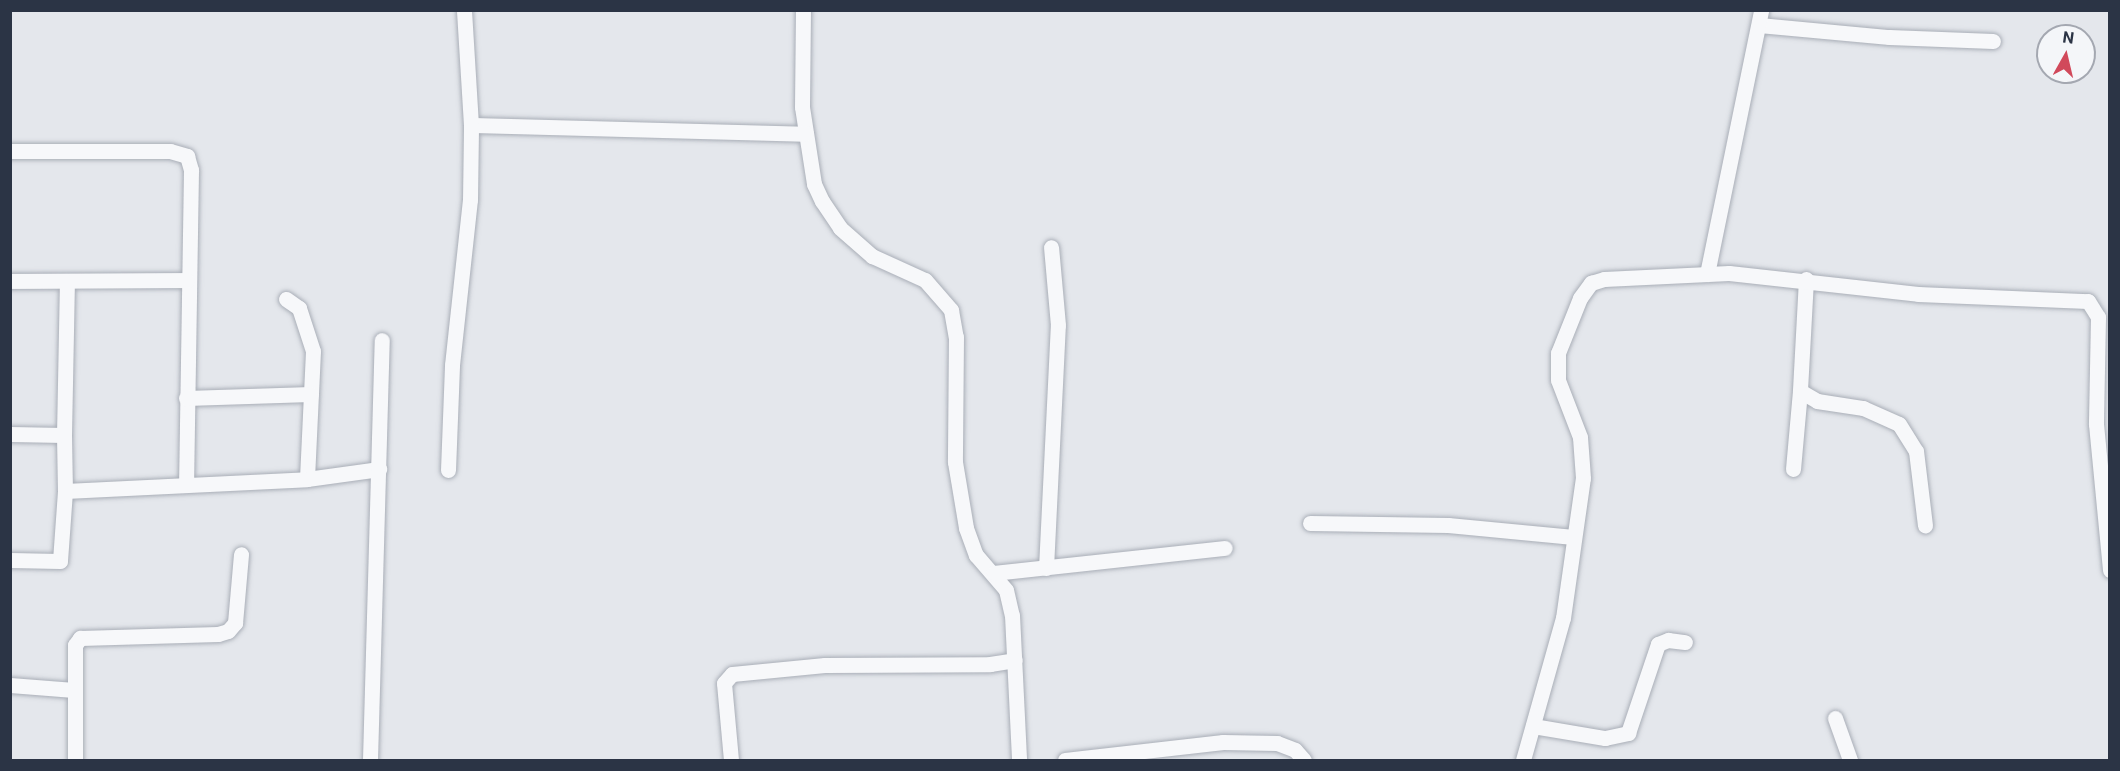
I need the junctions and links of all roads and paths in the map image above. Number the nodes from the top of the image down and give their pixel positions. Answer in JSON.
{"nodes":[{"id":1,"x":464,"y":10,"type":"edge"},
{"id":2,"x":803,"y":10,"type":"edge"},
{"id":3,"x":1760,"y":18,"type":"edge"},
{"id":4,"x":1993,"y":41,"type":"dead end"},
{"id":5,"x":471,"y":125,"type":"junction"},
{"id":6,"x":806,"y":134,"type":"junction"},
{"id":7,"x":10,"y":151,"type":"edge"},
{"id":8,"x":1051,"y":247,"type":"dead end"},
{"id":9,"x":1707,"y":274,"type":"junction"},
{"id":10,"x":1806,"y":279,"type":"junction"},
{"id":11,"x":187,"y":280,"type":"junction"},
{"id":12,"x":10,"y":281,"type":"edge"},
{"id":13,"x":67,"y":282,"type":"junction"},
{"id":14,"x":286,"y":299,"type":"dead end"},
{"id":15,"x":382,"y":340,"type":"dead end"},
{"id":16,"x":1800,"y":391,"type":"junction"},
{"id":17,"x":311,"y":394,"type":"junction"},
{"id":18,"x":186,"y":398,"type":"junction"},
{"id":19,"x":10,"y":434,"type":"edge"},
{"id":20,"x":64,"y":435,"type":"junction"},
{"id":21,"x":379,"y":469,"type":"junction"},
{"id":22,"x":1792,"y":469,"type":"dead end"},
{"id":23,"x":448,"y":470,"type":"dead end"},
{"id":24,"x":307,"y":479,"type":"junction"},
{"id":25,"x":186,"y":483,"type":"junction"},
{"id":26,"x":65,"y":491,"type":"junction"},
{"id":27,"x":1310,"y":524,"type":"dead end"},
{"id":28,"x":1925,"y":525,"type":"dead end"},
{"id":29,"x":1573,"y":537,"type":"junction"},
{"id":30,"x":1225,"y":548,"type":"dead end"},
{"id":31,"x":241,"y":554,"type":"dead end"},
{"id":32,"x":10,"y":560,"type":"edge"},
{"id":33,"x":1046,"y":568,"type":"junction"},
{"id":34,"x":2109,"y":570,"type":"edge"},
{"id":35,"x":994,"y":573,"type":"junction"},
{"id":36,"x":1685,"y":642,"type":"dead end"},
{"id":37,"x":1015,"y":660,"type":"junction"},
{"id":38,"x":10,"y":685,"type":"edge"},
{"id":39,"x":75,"y":690,"type":"junction"},
{"id":40,"x":1835,"y":718,"type":"dead end"},
{"id":41,"x":1533,"y":726,"type":"junction"},
{"id":42,"x":75,"y":760,"type":"edge"},
{"id":43,"x":370,"y":760,"type":"edge"},
{"id":44,"x":731,"y":760,"type":"edge"},
{"id":45,"x":1019,"y":760,"type":"edge"},
{"id":46,"x":1065,"y":760,"type":"edge"},
{"id":47,"x":1304,"y":760,"type":"edge"},
{"id":48,"x":1523,"y":760,"type":"edge"},
{"id":49,"x":1850,"y":760,"type":"edge"}],
"edges":[{"from":1,"to":5,"type":"street"},
{"from":2,"to":6,"type":"street"},
{"from":3,"to":4,"type":"street"},
{"from":3,"to":9,"type":"street"},
{"from":5,"to":6,"type":"street"},
{"from":5,"to":23,"type":"street"},
{"from":6,"to":35,"type":"street"},
{"from":7,"to":11,"type":"street"},
{"from":8,"to":33,"type":"street"},
{"from":9,"to":10,"type":"street"},
{"from":9,"to":29,"type":"street"},
{"from":10,"to":16,"type":"street"},
{"from":10,"to":34,"type":"street"},
{"from":11,"to":13,"type":"street"},
{"from":11,"to":18,"type":"street"},
{"from":12,"to":13,"type":"street"},
{"from":13,"to":20,"type":"street"},
{"from":14,"to":17,"type":"street"},
{"from":15,"to":21,"type":"street"},
{"from":16,"to":22,"type":"street"},
{"from":16,"to":28,"type":"street"},
{"from":17,"to":18,"type":"street"},
{"from":17,"to":24,"type":"street"},
{"from":18,"to":25,"type":"street"},
{"from":19,"to":20,"type":"street"},
{"from":20,"to":26,"type":"street"},
{"from":21,"to":24,"type":"street"},
{"from":21,"to":43,"type":"street"},
{"from":24,"to":25,"type":"street"},
{"from":25,"to":26,"type":"street"},
{"from":26,"to":32,"type":"street"},
{"from":27,"to":29,"type":"street"},
{"from":29,"to":41,"type":"street"},
{"from":30,"to":33,"type":"street"},
{"from":31,"to":39,"type":"street"},
{"from":33,"to":35,"type":"street"},
{"from":35,"to":37,"type":"street"},
{"from":36,"to":41,"type":"street"},
{"from":37,"to":44,"type":"street"},
{"from":37,"to":45,"type":"street"},
{"from":38,"to":39,"type":"street"},
{"from":39,"to":42,"type":"street"},
{"from":40,"to":49,"type":"street"},
{"from":41,"to":48,"type":"street"},
{"from":46,"to":47,"type":"street"}]}
